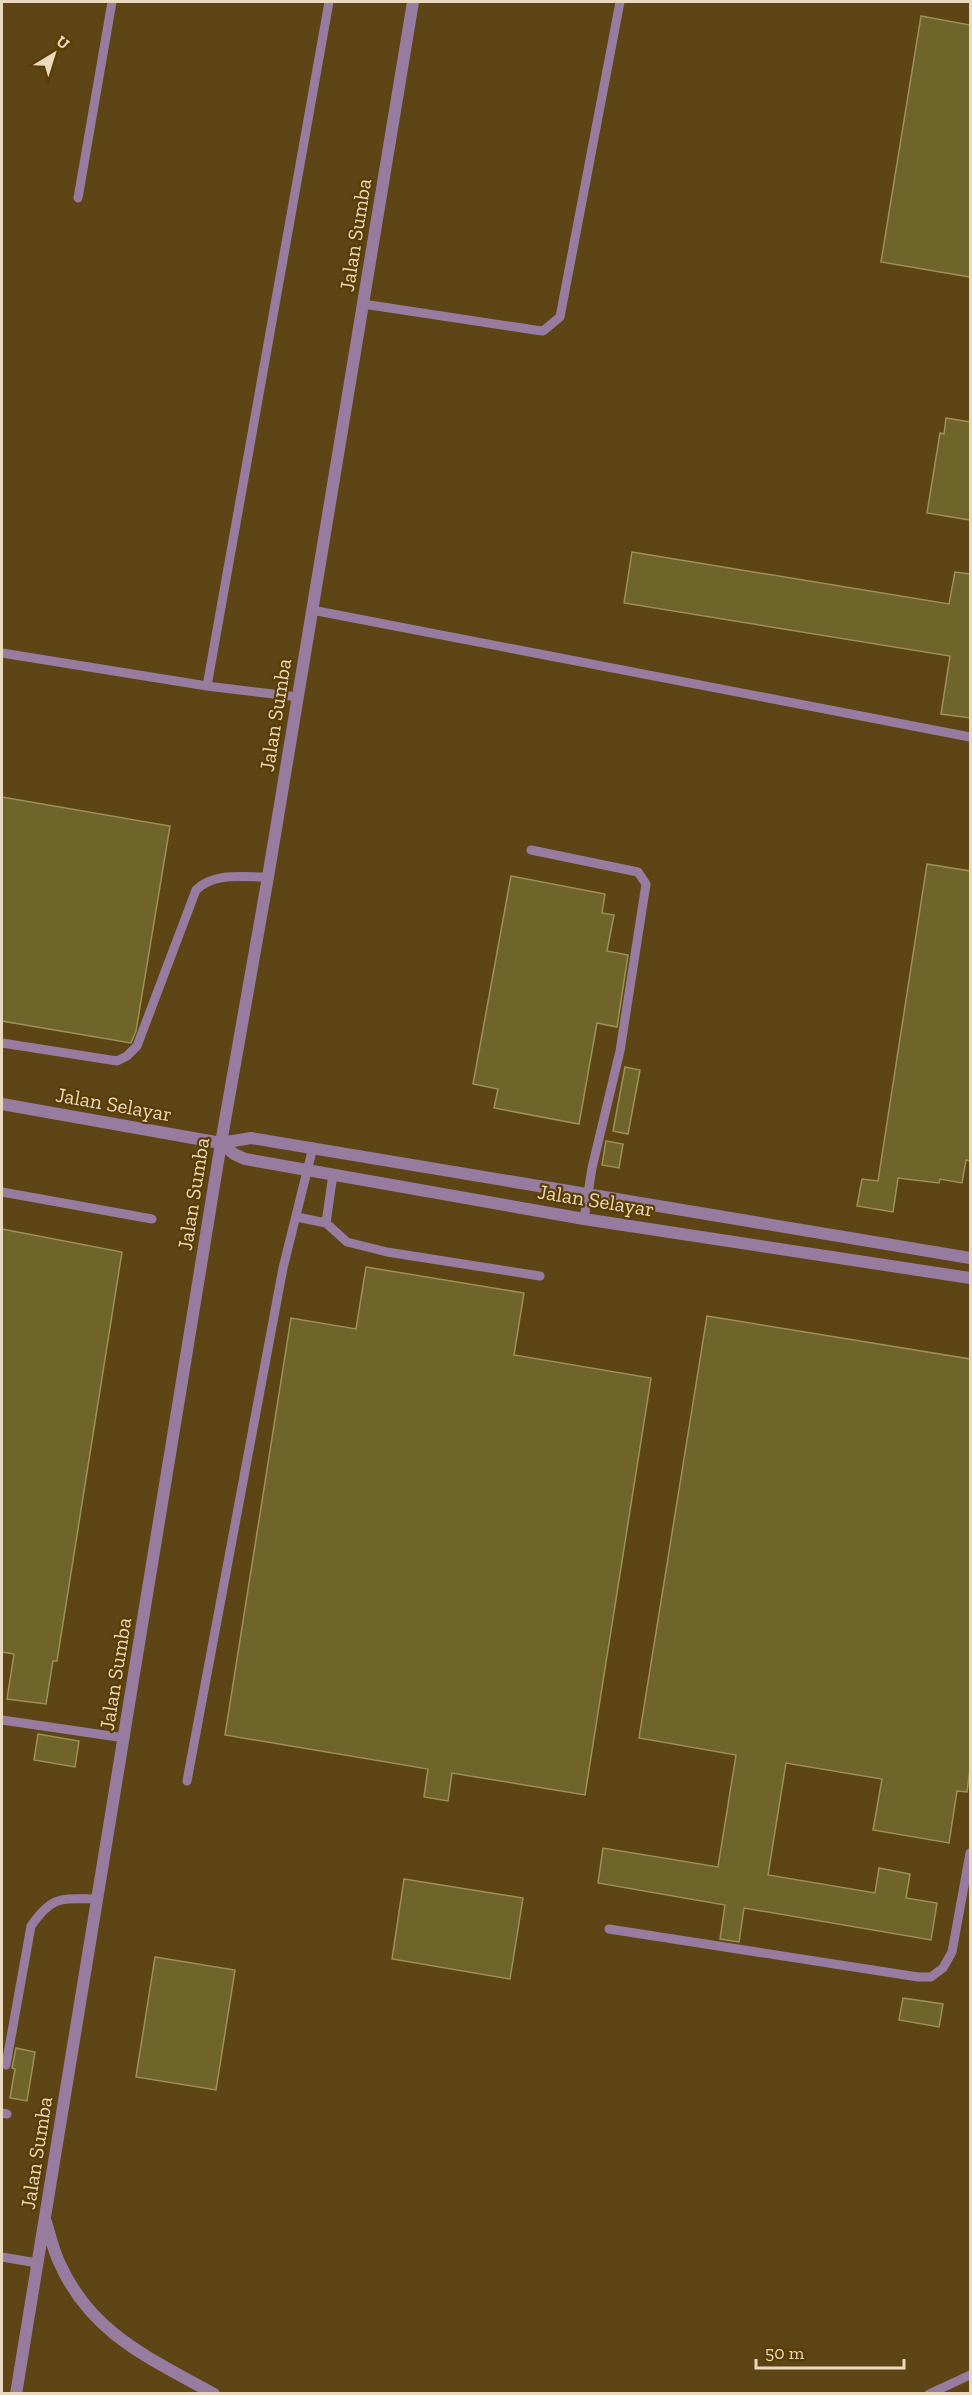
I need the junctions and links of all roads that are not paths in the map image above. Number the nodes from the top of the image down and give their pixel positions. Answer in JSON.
{"nodes":[{"id":1,"x":112,"y":2,"type":"edge"},
{"id":2,"x":329,"y":2,"type":"edge"},
{"id":3,"x":414,"y":2,"type":"edge"},
{"id":4,"x":620,"y":2,"type":"edge"},
{"id":5,"x":78,"y":198,"type":"dead end"},
{"id":6,"x":363,"y":304,"type":"junction"},
{"id":7,"x":312,"y":610,"type":"junction"},
{"id":8,"x":2,"y":653,"type":"edge"},
{"id":9,"x":207,"y":686,"type":"junction"},
{"id":10,"x":298,"y":697,"type":"junction"},
{"id":11,"x":970,"y":737,"type":"edge"},
{"id":12,"x":531,"y":850,"type":"dead end"},
{"id":13,"x":268,"y":877,"type":"junction"},
{"id":14,"x":2,"y":1043,"type":"edge"},
{"id":15,"x":2,"y":1104,"type":"edge"},
{"id":16,"x":221,"y":1143,"type":"junction"},
{"id":17,"x":313,"y":1147,"type":"junction"},
{"id":18,"x":308,"y":1169,"type":"junction"},
{"id":19,"x":333,"y":1174,"type":"junction"},
{"id":20,"x":2,"y":1192,"type":"edge"},
{"id":21,"x":588,"y":1194,"type":"junction"},
{"id":22,"x":297,"y":1217,"type":"junction"},
{"id":23,"x":727,"y":1217,"type":"junction"},
{"id":24,"x":152,"y":1219,"type":"dead end"},
{"id":25,"x":584,"y":1219,"type":"junction"},
{"id":26,"x":326,"y":1222,"type":"junction"},
{"id":27,"x":722,"y":1239,"type":"junction"},
{"id":28,"x":906,"y":1247,"type":"junction"},
{"id":29,"x":970,"y":1258,"type":"edge"},
{"id":30,"x":901,"y":1267,"type":"junction"},
{"id":31,"x":540,"y":1276,"type":"dead end"},
{"id":32,"x":970,"y":1278,"type":"edge"},
{"id":33,"x":2,"y":1720,"type":"edge"},
{"id":34,"x":125,"y":1738,"type":"junction"},
{"id":35,"x":187,"y":1781,"type":"dead end"},
{"id":36,"x":970,"y":1853,"type":"edge"},
{"id":37,"x":98,"y":1899,"type":"junction"},
{"id":38,"x":609,"y":1929,"type":"dead end"},
{"id":39,"x":6,"y":2065,"type":"dead end"},
{"id":40,"x":45,"y":2218,"type":"junction"},
{"id":41,"x":2,"y":2257,"type":"edge"},
{"id":42,"x":37,"y":2263,"type":"junction"},
{"id":43,"x":970,"y":2375,"type":"edge"},
{"id":44,"x":16,"y":2394,"type":"edge"},
{"id":45,"x":214,"y":2394,"type":"edge"},
{"id":46,"x":929,"y":2394,"type":"edge"}],
"edges":[{"from":1,"to":5,"type":"lane"},
{"from":2,"to":9,"type":"lane"},
{"from":3,"to":6,"type":"street","name":"Jalan Sumba"},
{"from":4,"to":6,"type":"lane"},
{"from":6,"to":7,"type":"street","name":"Jalan Sumba"},
{"from":7,"to":10,"type":"street","name":"Jalan Sumba"},
{"from":7,"to":11,"type":"lane"},
{"from":8,"to":9,"type":"lane"},
{"from":9,"to":10,"type":"lane"},
{"from":10,"to":13,"type":"street","name":"Jalan Sumba"},
{"from":12,"to":21,"type":"lane"},
{"from":13,"to":14,"type":"lane"},
{"from":13,"to":16,"type":"street","name":"Jalan Sumba"},
{"from":15,"to":16,"type":"street","name":"Jalan Selayar"},
{"from":16,"to":17,"type":"street","name":"Jalan Selayar"},
{"from":16,"to":18,"type":"street","name":"Jalan Selayar"},
{"from":16,"to":34,"type":"street","name":"Jalan Sumba"},
{"from":17,"to":18,"type":"lane"},
{"from":17,"to":21,"type":"street","name":"Jalan Selayar"},
{"from":18,"to":19,"type":"street","name":"Jalan Selayar"},
{"from":18,"to":22,"type":"lane"},
{"from":19,"to":25,"type":"street","name":"Jalan Selayar"},
{"from":19,"to":26,"type":"lane"},
{"from":20,"to":24,"type":"lane"},
{"from":21,"to":23,"type":"street","name":"Jalan Selayar"},
{"from":21,"to":25,"type":"lane"},
{"from":22,"to":26,"type":"lane"},
{"from":22,"to":35,"type":"lane"},
{"from":23,"to":27,"type":"street"},
{"from":23,"to":28,"type":"street","name":"Jalan Selayar"},
{"from":25,"to":27,"type":"street","name":"Jalan Selayar"},
{"from":26,"to":31,"type":"lane"},
{"from":27,"to":30,"type":"street","name":"Jalan Selayar"},
{"from":28,"to":29,"type":"street","name":"Jalan Selayar"},
{"from":28,"to":30,"type":"street"},
{"from":30,"to":32,"type":"street","name":"Jalan Selayar"},
{"from":33,"to":34,"type":"lane"},
{"from":34,"to":37,"type":"street","name":"Jalan Sumba"},
{"from":36,"to":38,"type":"lane"},
{"from":37,"to":39,"type":"lane"},
{"from":37,"to":40,"type":"street","name":"Jalan Sumba"},
{"from":40,"to":42,"type":"street","name":"Jalan Sumba"},
{"from":40,"to":45,"type":"street"},
{"from":41,"to":42,"type":"lane"},
{"from":42,"to":44,"type":"street","name":"Jalan Sumba"},
{"from":43,"to":46,"type":"lane"}]}
